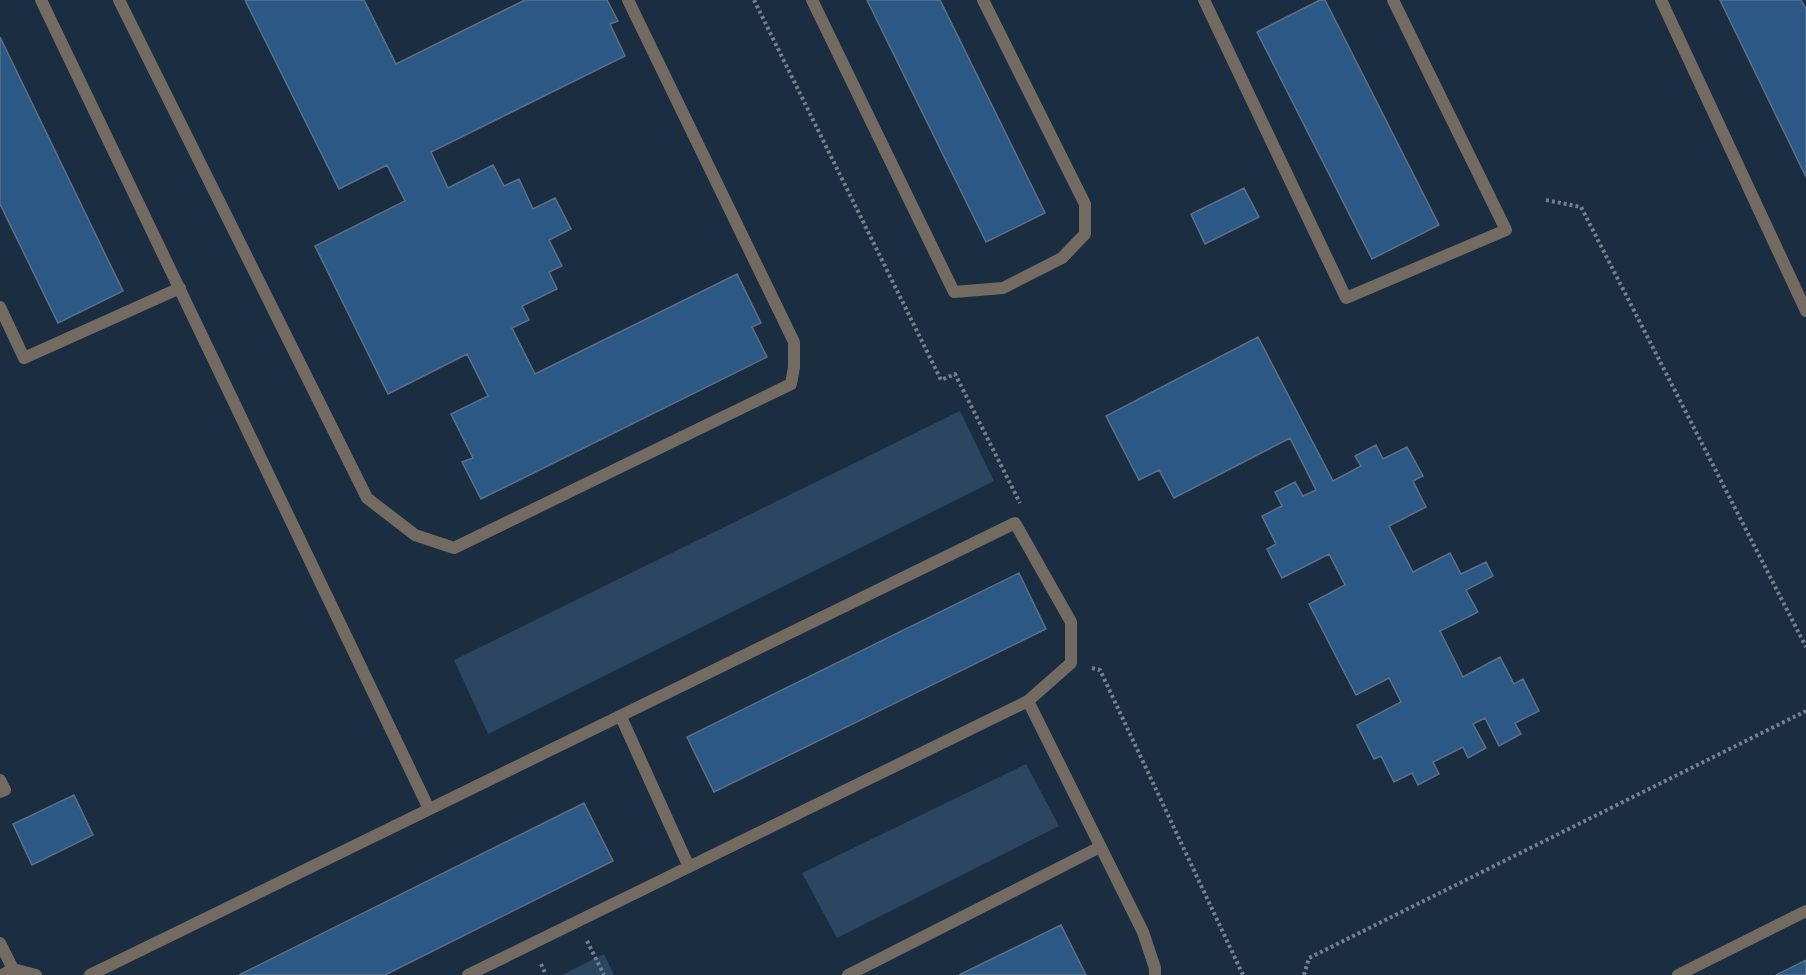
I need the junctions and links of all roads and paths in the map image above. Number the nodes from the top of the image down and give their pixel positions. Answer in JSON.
{"nodes":[{"id":1,"x":41,"y":0,"type":"edge"},
{"id":2,"x":119,"y":0,"type":"edge"},
{"id":3,"x":628,"y":0,"type":"edge"},
{"id":4,"x":754,"y":0,"type":"edge"},
{"id":5,"x":812,"y":0,"type":"edge"},
{"id":6,"x":983,"y":0,"type":"edge"},
{"id":7,"x":1204,"y":0,"type":"edge"},
{"id":8,"x":1393,"y":0,"type":"edge"},
{"id":9,"x":1661,"y":0,"type":"edge"},
{"id":10,"x":1546,"y":200,"type":"dead end"},
{"id":11,"x":1806,"y":282,"type":"edge"},
{"id":12,"x":180,"y":288,"type":"junction"},
{"id":13,"x":1794,"y":289,"type":"junction"},
{"id":14,"x":0,"y":307,"type":"edge"},
{"id":15,"x":1806,"y":311,"type":"edge"},
{"id":16,"x":1015,"y":523,"type":"junction"},
{"id":17,"x":1806,"y":647,"type":"edge"},
{"id":18,"x":1071,"y":663,"type":"junction"},
{"id":19,"x":1028,"y":701,"type":"junction"},
{"id":20,"x":1806,"y":711,"type":"edge"},
{"id":21,"x":621,"y":717,"type":"junction"},
{"id":22,"x":0,"y":780,"type":"edge"},
{"id":23,"x":0,"y":792,"type":"edge"},
{"id":24,"x":429,"y":809,"type":"junction"},
{"id":25,"x":1100,"y":847,"type":"junction"},
{"id":26,"x":689,"y":867,"type":"junction"},
{"id":27,"x":1806,"y":911,"type":"edge"},
{"id":28,"x":577,"y":922,"type":"junction"},
{"id":29,"x":0,"y":943,"type":"edge"},
{"id":30,"x":7,"y":972,"type":"edge"},
{"id":31,"x":36,"y":975,"type":"edge"},
{"id":32,"x":90,"y":975,"type":"edge"},
{"id":33,"x":468,"y":975,"type":"edge"},
{"id":34,"x":604,"y":975,"type":"edge"},
{"id":35,"x":848,"y":975,"type":"edge"},
{"id":36,"x":1155,"y":975,"type":"edge"},
{"id":37,"x":1243,"y":975,"type":"edge"},
{"id":38,"x":1304,"y":975,"type":"edge"},
{"id":39,"x":1678,"y":975,"type":"edge"}],
"edges":[{"from":1,"to":12,"type":"lane"},
{"from":2,"to":3,"type":"lane"},
{"from":4,"to":16,"type":"path"},
{"from":5,"to":6,"type":"lane"},
{"from":7,"to":8,"type":"lane"},
{"from":9,"to":13,"type":"lane"},
{"from":10,"to":17,"type":"path"},
{"from":11,"to":13,"type":"lane"},
{"from":12,"to":14,"type":"lane"},
{"from":12,"to":24,"type":"lane"},
{"from":13,"to":15,"type":"lane"},
{"from":16,"to":18,"type":"lane"},
{"from":16,"to":21,"type":"lane"},
{"from":18,"to":19,"type":"lane"},
{"from":18,"to":37,"type":"path"},
{"from":19,"to":25,"type":"lane"},
{"from":19,"to":26,"type":"lane"},
{"from":20,"to":38,"type":"path"},
{"from":21,"to":24,"type":"lane"},
{"from":21,"to":26,"type":"lane"},
{"from":22,"to":23,"type":"lane"},
{"from":24,"to":32,"type":"lane"},
{"from":25,"to":35,"type":"lane"},
{"from":25,"to":36,"type":"lane"},
{"from":26,"to":28,"type":"lane"},
{"from":27,"to":39,"type":"lane"},
{"from":28,"to":33,"type":"lane"},
{"from":28,"to":34,"type":"path"},
{"from":29,"to":30,"type":"lane"},
{"from":30,"to":31,"type":"lane"}]}
